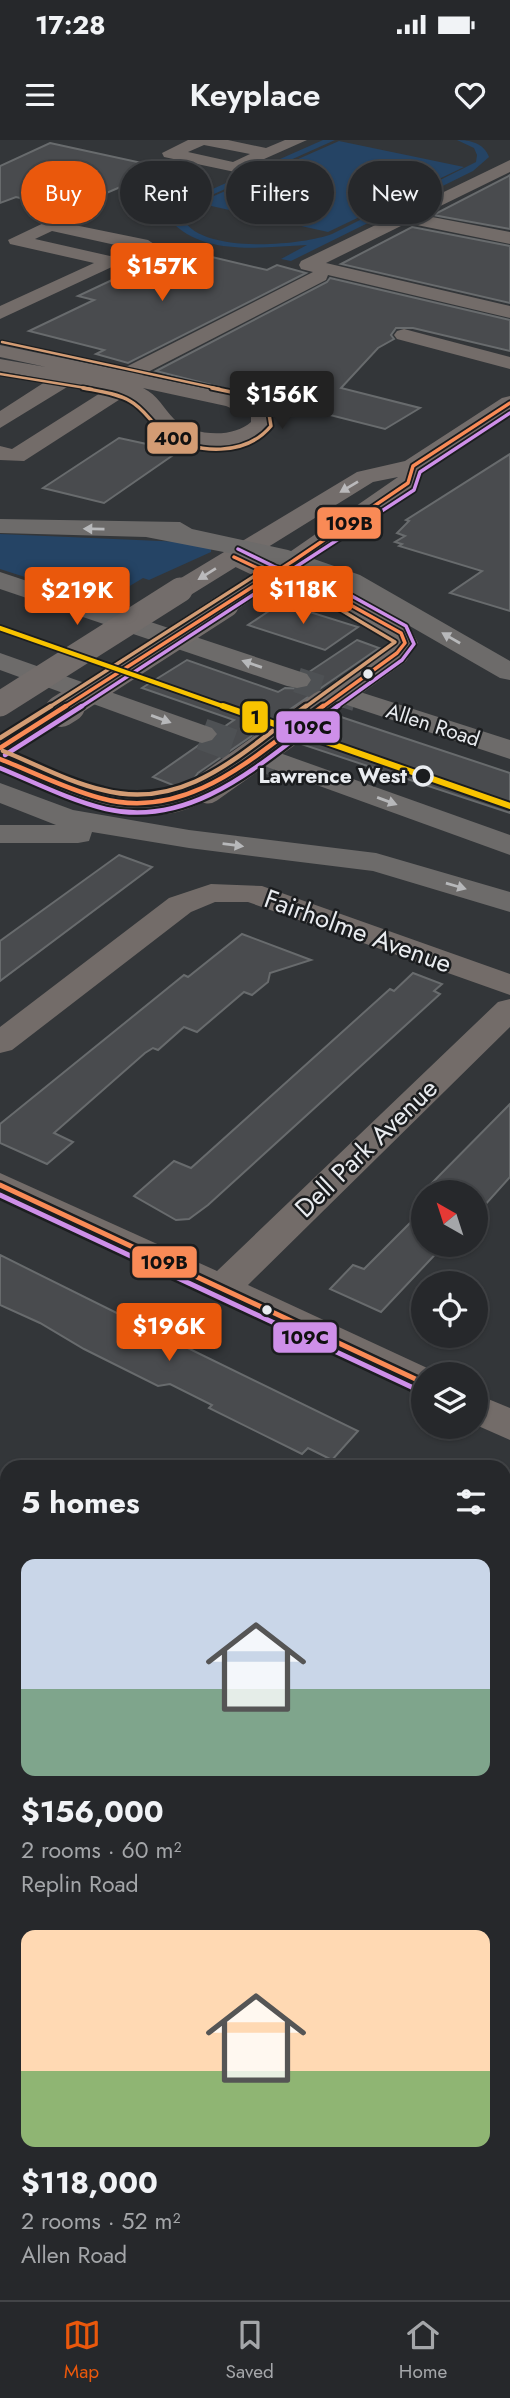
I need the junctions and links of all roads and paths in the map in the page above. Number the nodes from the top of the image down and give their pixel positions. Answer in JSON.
{"nodes":[{"id":1,"x":299,"y":140,"type":"edge"},
{"id":2,"x":268,"y":153,"type":"dead end"},
{"id":3,"x":510,"y":165,"type":"edge"},
{"id":4,"x":487,"y":176,"type":"junction"},
{"id":5,"x":510,"y":180,"type":"edge"},
{"id":6,"x":442,"y":198,"type":"edge"},
{"id":7,"x":389,"y":224,"type":"edge"},
{"id":8,"x":439,"y":224,"type":"edge"},
{"id":9,"x":510,"y":238,"type":"edge"},
{"id":10,"x":112,"y":262,"type":"junction"},
{"id":11,"x":319,"y":276,"type":"dead end"},
{"id":12,"x":287,"y":293,"type":"junction"},
{"id":13,"x":318,"y":300,"type":"dead end"},
{"id":14,"x":510,"y":312,"type":"edge"},
{"id":15,"x":0,"y":313,"type":"edge"},
{"id":16,"x":404,"y":335,"type":"dead end"},
{"id":17,"x":510,"y":363,"type":"edge"},
{"id":18,"x":3,"y":365,"type":"edge"},
{"id":19,"x":66,"y":378,"type":"junction"},
{"id":20,"x":116,"y":384,"type":"junction"},
{"id":21,"x":510,"y":403,"type":"edge"},
{"id":22,"x":0,"y":421,"type":"edge"},
{"id":23,"x":0,"y":453,"type":"edge"},
{"id":24,"x":413,"y":466,"type":"junction"},
{"id":25,"x":0,"y":526,"type":"edge"},
{"id":26,"x":153,"y":531,"type":"junction"},
{"id":27,"x":273,"y":532,"type":"junction"},
{"id":28,"x":240,"y":553,"type":"junction"},
{"id":29,"x":283,"y":568,"type":"junction"},
{"id":30,"x":0,"y":580,"type":"edge"},
{"id":31,"x":0,"y":661,"type":"edge"},
{"id":32,"x":510,"y":672,"type":"edge"},
{"id":33,"x":297,"y":680,"type":"tunnel mouth"},
{"id":34,"x":357,"y":699,"type":"tunnel mouth"},
{"id":35,"x":0,"y":704,"type":"edge"},
{"id":36,"x":202,"y":734,"type":"tunnel mouth"},
{"id":37,"x":11,"y":741,"type":"edge"},
{"id":38,"x":510,"y":750,"type":"edge"},
{"id":39,"x":0,"y":760,"type":"edge"},
{"id":40,"x":276,"y":761,"type":"tunnel mouth"},
{"id":41,"x":0,"y":792,"type":"edge"},
{"id":42,"x":0,"y":834,"type":"edge"},
{"id":43,"x":189,"y":839,"type":"junction"},
{"id":44,"x":510,"y":846,"type":"edge"},
{"id":45,"x":510,"y":902,"type":"edge"},
{"id":46,"x":510,"y":985,"type":"edge"},
{"id":47,"x":510,"y":1009,"type":"edge"},
{"id":48,"x":0,"y":1043,"type":"edge"},
{"id":49,"x":0,"y":1185,"type":"edge"},
{"id":50,"x":222,"y":1288,"type":"junction"},
{"id":51,"x":411,"y":1377,"type":"edge"},
{"id":52,"x":488,"y":1414,"type":"edge"},
{"id":53,"x":510,"y":1425,"type":"edge"}],
"edges":[{"from":1,"to":2,"type":"street"},
{"from":3,"to":4,"type":"lane"},
{"from":4,"to":5,"type":"street"},
{"from":4,"to":6,"type":"lane"},
{"from":7,"to":14,"type":"street"},
{"from":8,"to":9,"type":"street"},
{"from":10,"to":10,"type":"street"},
{"from":10,"to":15,"type":"street"},
{"from":11,"to":12,"type":"street"},
{"from":12,"to":13,"type":"street"},
{"from":12,"to":20,"type":"street"},
{"from":16,"to":17,"type":"street"},
{"from":18,"to":19,"type":"street"},
{"from":18,"to":20,"type":"street"},
{"from":19,"to":20,"type":"street"},
{"from":19,"to":22,"type":"street"},
{"from":20,"to":20,"type":"street"},
{"from":20,"to":23,"type":"street"},
{"from":21,"to":24,"type":"main road"},
{"from":24,"to":27,"type":"main road","one_way":true},
{"from":24,"to":29,"type":"main road"},
{"from":26,"to":25,"type":"highway","one_way":true},
{"from":26,"to":27,"type":"highway"},
{"from":26,"to":28,"type":"highway"},
{"from":27,"to":28,"type":"main road"},
{"from":28,"to":29,"type":"highway"},
{"from":28,"to":35,"type":"main road","one_way":true,"bridge":true},
{"from":32,"to":29,"type":"highway","one_way":true},
{"from":29,"to":37,"type":"main road","bridge":true},
{"from":29,"to":39,"type":"street","bridge":true},
{"from":33,"to":30,"type":"highway","one_way":true},
{"from":31,"to":36,"type":"highway","one_way":true},
{"from":34,"to":38,"type":"highway","name":"Allen Road"},
{"from":40,"to":44,"type":"highway","one_way":true},
{"from":41,"to":43,"type":"highway"},
{"from":42,"to":43,"type":"highway"},
{"from":43,"to":45,"type":"highway","one_way":true},
{"from":46,"to":48,"type":"street","name":"Fairholme Avenue"},
{"from":47,"to":50,"type":"street","name":"Dell Park Avenue"},
{"from":49,"to":50,"type":"street"},
{"from":50,"to":51,"type":"street"},
{"from":52,"to":53,"type":"street"}]}
